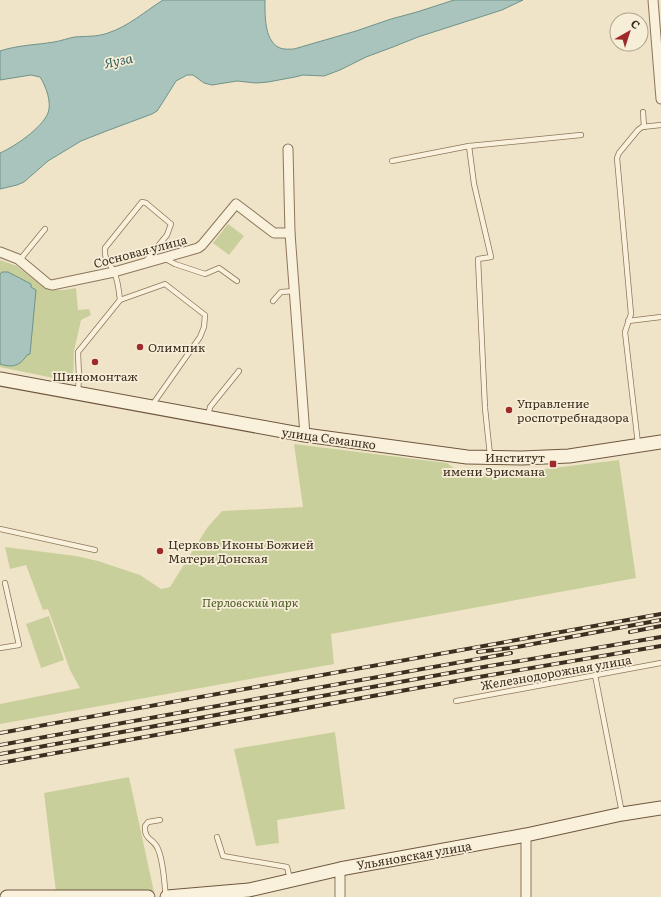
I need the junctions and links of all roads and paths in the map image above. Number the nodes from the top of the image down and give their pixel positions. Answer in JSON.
{"nodes":[{"id":1,"x":653,"y":0,"type":"edge"},
{"id":2,"x":660,"y":81,"type":"edge"},
{"id":3,"x":661,"y":99,"type":"edge"},
{"id":4,"x":643,"y":112,"type":"dead end"},
{"id":5,"x":661,"y":125,"type":"edge"},
{"id":6,"x":644,"y":127,"type":"junction"},
{"id":7,"x":581,"y":135,"type":"dead end"},
{"id":8,"x":469,"y":146,"type":"junction"},
{"id":9,"x":288,"y":150,"type":"dead end"},
{"id":10,"x":392,"y":161,"type":"dead end"},
{"id":11,"x":45,"y":229,"type":"dead end"},
{"id":12,"x":290,"y":232,"type":"junction"},
{"id":13,"x":0,"y":252,"type":"edge"},
{"id":14,"x":164,"y":258,"type":"junction"},
{"id":15,"x":21,"y":261,"type":"junction"},
{"id":16,"x":144,"y":263,"type":"junction"},
{"id":17,"x":114,"y":272,"type":"junction"},
{"id":18,"x":237,"y":281,"type":"dead end"},
{"id":19,"x":295,"y":291,"type":"junction"},
{"id":20,"x":120,"y":300,"type":"junction"},
{"id":21,"x":273,"y":301,"type":"dead end"},
{"id":22,"x":661,"y":317,"type":"edge"},
{"id":23,"x":628,"y":321,"type":"junction"},
{"id":24,"x":239,"y":371,"type":"dead end"},
{"id":25,"x":0,"y":379,"type":"edge"},
{"id":26,"x":77,"y":393,"type":"junction"},
{"id":27,"x":153,"y":407,"type":"junction"},
{"id":28,"x":208,"y":417,"type":"junction"},
{"id":29,"x":305,"y":435,"type":"junction"},
{"id":30,"x":661,"y":442,"type":"edge"},
{"id":31,"x":638,"y":446,"type":"junction"},
{"id":32,"x":491,"y":458,"type":"junction"},
{"id":33,"x":0,"y":529,"type":"edge"},
{"id":34,"x":95,"y":550,"type":"dead end"},
{"id":35,"x":5,"y":583,"type":"dead end"},
{"id":36,"x":0,"y":648,"type":"edge"},
{"id":37,"x":661,"y":663,"type":"edge"},
{"id":38,"x":595,"y":676,"type":"junction"},
{"id":39,"x":456,"y":701,"type":"dead end"},
{"id":40,"x":661,"y":808,"type":"edge"},
{"id":41,"x":622,"y":814,"type":"junction"},
{"id":42,"x":160,"y":820,"type":"dead end"},
{"id":43,"x":526,"y":834,"type":"junction"},
{"id":44,"x":218,"y":837,"type":"dead end"},
{"id":45,"x":340,"y":868,"type":"junction"},
{"id":46,"x":290,"y":880,"type":"junction"},
{"id":47,"x":7,"y":897,"type":"edge"},
{"id":48,"x":25,"y":897,"type":"edge"},
{"id":49,"x":148,"y":897,"type":"edge"},
{"id":50,"x":166,"y":897,"type":"edge"},
{"id":51,"x":340,"y":897,"type":"edge"},
{"id":52,"x":526,"y":897,"type":"edge"}],
"edges":[{"from":1,"to":2,"type":"street"},
{"from":2,"to":3,"type":"street"},
{"from":4,"to":6,"type":"lane"},
{"from":5,"to":6,"type":"lane"},
{"from":6,"to":23,"type":"lane"},
{"from":7,"to":8,"type":"lane"},
{"from":8,"to":10,"type":"lane"},
{"from":8,"to":32,"type":"lane"},
{"from":9,"to":12,"type":"street"},
{"from":11,"to":15,"type":"lane"},
{"from":12,"to":14,"type":"street","name":"Сосновая улица"},
{"from":12,"to":19,"type":"street"},
{"from":13,"to":15,"type":"street","name":"Сосновая улица"},
{"from":14,"to":16,"type":"street","name":"Сосновая улица"},
{"from":14,"to":18,"type":"lane"},
{"from":15,"to":17,"type":"street","name":"Сосновая улица"},
{"from":16,"to":17,"type":"street","name":"Сосновая улица"},
{"from":16,"to":17,"type":"lane"},
{"from":17,"to":20,"type":"lane"},
{"from":19,"to":21,"type":"lane"},
{"from":19,"to":29,"type":"street"},
{"from":20,"to":26,"type":"lane"},
{"from":20,"to":27,"type":"lane"},
{"from":22,"to":23,"type":"lane"},
{"from":23,"to":31,"type":"lane"},
{"from":24,"to":28,"type":"lane"},
{"from":25,"to":26,"type":"main road","name":"улица Семашко"},
{"from":26,"to":27,"type":"main road","name":"улица Семашко"},
{"from":27,"to":28,"type":"main road","name":"улица Семашко"},
{"from":28,"to":29,"type":"main road","name":"улица Семашко"},
{"from":29,"to":32,"type":"main road","name":"улица Семашко"},
{"from":30,"to":31,"type":"main road","name":"улица Семашко"},
{"from":31,"to":32,"type":"main road","name":"улица Семашко"},
{"from":33,"to":34,"type":"lane"},
{"from":35,"to":36,"type":"lane"},
{"from":37,"to":38,"type":"lane","name":"Железнодорожная улица"},
{"from":38,"to":39,"type":"lane","name":"Железнодорожная улица"},
{"from":38,"to":41,"type":"lane"},
{"from":40,"to":41,"type":"main road","name":"Ульяновская улица"},
{"from":41,"to":43,"type":"main road","name":"Ульяновская улица"},
{"from":42,"to":50,"type":"lane"},
{"from":43,"to":45,"type":"main road","name":"Ульяновская улица"},
{"from":43,"to":52,"type":"street"},
{"from":44,"to":46,"type":"lane"},
{"from":45,"to":46,"type":"main road","name":"Ульяновская улица"},
{"from":45,"to":51,"type":"street"},
{"from":46,"to":50,"type":"main road","name":"Ульяновская улица"},
{"from":47,"to":48,"type":"main road"},
{"from":48,"to":49,"type":"main road"}]}
